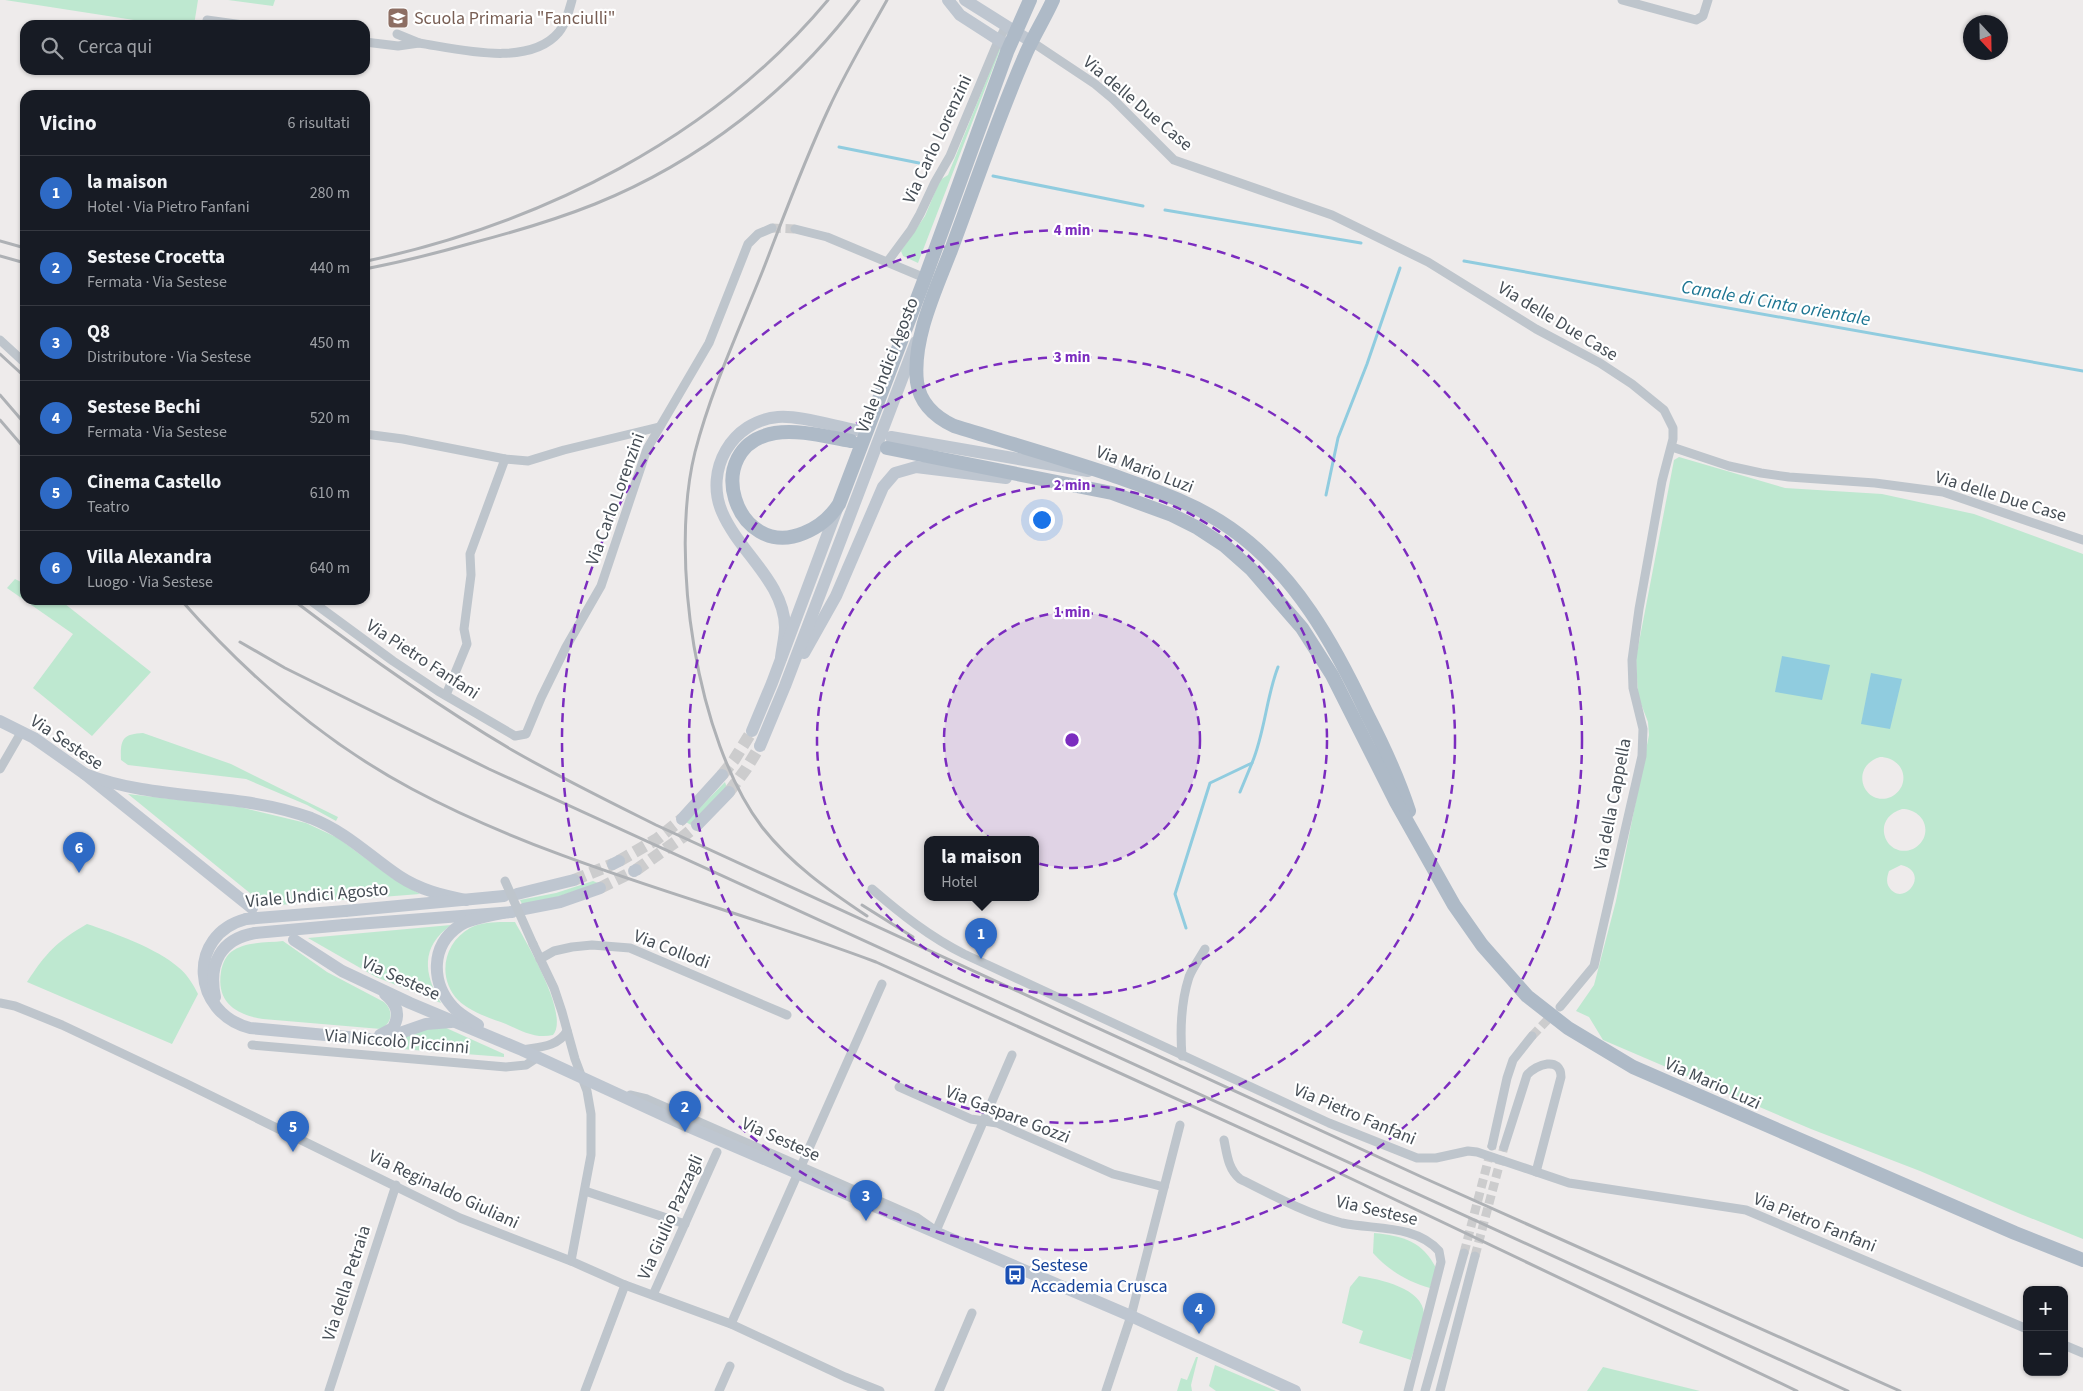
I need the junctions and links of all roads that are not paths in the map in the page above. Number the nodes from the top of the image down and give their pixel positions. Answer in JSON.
{"nodes":[{"id":1,"x":572,"y":0,"type":"edge"},
{"id":2,"x":948,"y":0,"type":"edge"},
{"id":3,"x":965,"y":0,"type":"edge"},
{"id":4,"x":1030,"y":0,"type":"edge"},
{"id":5,"x":1053,"y":0,"type":"edge"},
{"id":6,"x":1622,"y":0,"type":"edge"},
{"id":7,"x":1708,"y":0,"type":"edge"},
{"id":8,"x":1011,"y":29,"type":"junction"},
{"id":9,"x":397,"y":34,"type":"dead end"},
{"id":10,"x":999,"y":40,"type":"junction"},
{"id":11,"x":1032,"y":42,"type":"junction"},
{"id":12,"x":370,"y":43,"type":"edge"},
{"id":13,"x":419,"y":43,"type":"junction"},
{"id":14,"x":1008,"y":52,"type":"junction"},
{"id":15,"x":772,"y":228,"type":"tunnel mouth"},
{"id":16,"x":795,"y":230,"type":"tunnel mouth"},
{"id":17,"x":888,"y":260,"type":"junction"},
{"id":18,"x":925,"y":278,"type":"junction"},
{"id":19,"x":927,"y":314,"type":"junction"},
{"id":20,"x":0,"y":340,"type":"edge"},
{"id":21,"x":20,"y":358,"type":"edge"},
{"id":22,"x":659,"y":427,"type":"junction"},
{"id":23,"x":370,"y":435,"type":"edge"},
{"id":24,"x":853,"y":435,"type":"joint"},
{"id":25,"x":889,"y":442,"type":"joint"},
{"id":26,"x":1672,"y":447,"type":"junction"},
{"id":27,"x":505,"y":459,"type":"junction"},
{"id":28,"x":1110,"y":475,"type":"junction"},
{"id":29,"x":1095,"y":489,"type":"junction"},
{"id":30,"x":839,"y":504,"type":"junction"},
{"id":31,"x":2083,"y":540,"type":"edge"},
{"id":32,"x":317,"y":605,"type":"edge"},
{"id":33,"x":781,"y":658,"type":"junction"},
{"id":34,"x":786,"y":686,"type":"junction"},
{"id":35,"x":446,"y":695,"type":"junction"},
{"id":36,"x":0,"y":721,"type":"edge"},
{"id":37,"x":752,"y":730,"type":"tunnel mouth"},
{"id":38,"x":22,"y":731,"type":"junction"},
{"id":39,"x":523,"y":735,"type":"joint"},
{"id":40,"x":760,"y":746,"type":"tunnel mouth"},
{"id":41,"x":0,"y":769,"type":"edge"},
{"id":42,"x":85,"y":774,"type":"junction"},
{"id":43,"x":722,"y":775,"type":"tunnel mouth"},
{"id":44,"x":729,"y":792,"type":"tunnel mouth"},
{"id":45,"x":682,"y":819,"type":"tunnel mouth"},
{"id":46,"x":697,"y":825,"type":"tunnel mouth"},
{"id":47,"x":1420,"y":842,"type":"junction"},
{"id":48,"x":574,"y":880,"type":"tunnel mouth"},
{"id":49,"x":505,"y":881,"type":"dead end"},
{"id":50,"x":600,"y":888,"type":"tunnel mouth"},
{"id":51,"x":872,"y":889,"type":"dead end"},
{"id":52,"x":517,"y":894,"type":"dead end"},
{"id":53,"x":504,"y":896,"type":"dead end"},
{"id":54,"x":466,"y":900,"type":"junction"},
{"id":55,"x":513,"y":911,"type":"junction"},
{"id":56,"x":249,"y":914,"type":"junction"},
{"id":57,"x":294,"y":940,"type":"dead end"},
{"id":58,"x":1205,"y":949,"type":"dead end"},
{"id":59,"x":540,"y":958,"type":"junction"},
{"id":60,"x":882,"y":984,"type":"dead end"},
{"id":61,"x":372,"y":986,"type":"junction"},
{"id":62,"x":0,"y":1003,"type":"edge"},
{"id":63,"x":216,"y":1007,"type":"junction"},
{"id":64,"x":1560,"y":1007,"type":"tunnel mouth"},
{"id":65,"x":787,"y":1015,"type":"dead end"},
{"id":66,"x":458,"y":1023,"type":"junction"},
{"id":67,"x":568,"y":1031,"type":"junction"},
{"id":68,"x":1532,"y":1036,"type":"tunnel mouth"},
{"id":69,"x":360,"y":1038,"type":"junction"},
{"id":70,"x":506,"y":1044,"type":"junction"},
{"id":71,"x":252,"y":1045,"type":"dead end"},
{"id":72,"x":522,"y":1050,"type":"junction"},
{"id":73,"x":1012,"y":1055,"type":"dead end"},
{"id":74,"x":1182,"y":1056,"type":"junction"},
{"id":75,"x":538,"y":1057,"type":"junction"},
{"id":76,"x":582,"y":1079,"type":"junction"},
{"id":77,"x":899,"y":1087,"type":"dead end"},
{"id":78,"x":984,"y":1121,"type":"junction"},
{"id":79,"x":1180,"y":1125,"type":"dead end"},
{"id":80,"x":1224,"y":1140,"type":"dead end"},
{"id":81,"x":1492,"y":1146,"type":"tunnel mouth"},
{"id":82,"x":1504,"y":1147,"type":"tunnel mouth"},
{"id":83,"x":718,"y":1152,"type":"dead end"},
{"id":84,"x":799,"y":1169,"type":"junction"},
{"id":85,"x":1536,"y":1172,"type":"junction"},
{"id":86,"x":396,"y":1185,"type":"junction"},
{"id":87,"x":1164,"y":1187,"type":"junction"},
{"id":88,"x":585,"y":1191,"type":"junction"},
{"id":89,"x":685,"y":1224,"type":"junction"},
{"id":90,"x":936,"y":1231,"type":"junction"},
{"id":91,"x":1464,"y":1253,"type":"tunnel mouth"},
{"id":92,"x":1475,"y":1256,"type":"tunnel mouth"},
{"id":93,"x":2079,"y":1257,"type":"edge"},
{"id":94,"x":571,"y":1261,"type":"junction"},
{"id":95,"x":625,"y":1285,"type":"junction"},
{"id":96,"x":653,"y":1295,"type":"junction"},
{"id":97,"x":972,"y":1313,"type":"dead end"},
{"id":98,"x":1132,"y":1316,"type":"junction"},
{"id":99,"x":731,"y":1324,"type":"junction"},
{"id":100,"x":2023,"y":1327,"type":"edge"},
{"id":101,"x":2068,"y":1347,"type":"edge"},
{"id":102,"x":2083,"y":1353,"type":"edge"},
{"id":103,"x":730,"y":1366,"type":"dead end"},
{"id":104,"x":1277,"y":1383,"type":"junction"},
{"id":105,"x":329,"y":1391,"type":"edge"},
{"id":106,"x":586,"y":1391,"type":"edge"},
{"id":107,"x":719,"y":1391,"type":"edge"},
{"id":108,"x":880,"y":1391,"type":"edge"},
{"id":109,"x":939,"y":1391,"type":"edge"},
{"id":110,"x":1106,"y":1391,"type":"edge"},
{"id":111,"x":1295,"y":1391,"type":"edge"},
{"id":112,"x":1299,"y":1391,"type":"edge"},
{"id":113,"x":1408,"y":1391,"type":"edge"},
{"id":114,"x":1425,"y":1391,"type":"edge"},
{"id":115,"x":1440,"y":1391,"type":"edge"}],
"edges":[{"from":1,"to":13,"type":"street"},
{"from":2,"to":10,"type":"main road"},
{"from":3,"to":8,"type":"main road"},
{"from":4,"to":8,"type":"main road","name":"Viale Undici Agosto"},
{"from":5,"to":11,"type":"main road","name":"Viale Undici Agosto"},
{"from":6,"to":7,"type":"street"},
{"from":8,"to":10,"type":"street","name":"Via Carlo Lorenzini"},
{"from":8,"to":11,"type":"main road"},
{"from":8,"to":14,"type":"main road","name":"Viale Undici Agosto"},
{"from":9,"to":13,"type":"street"},
{"from":10,"to":14,"type":"main road"},
{"from":10,"to":17,"type":"street","name":"Via Carlo Lorenzini"},
{"from":11,"to":19,"type":"main road","name":"Viale Undici Agosto"},
{"from":11,"to":26,"type":"street","name":"Via delle Due Case"},
{"from":12,"to":13,"type":"street"},
{"from":14,"to":18,"type":"main road","name":"Viale Undici Agosto"},
{"from":15,"to":22,"type":"street","name":"Via Carlo Lorenzini"},
{"from":16,"to":17,"type":"street"},
{"from":17,"to":18,"type":"street"},
{"from":18,"to":30,"type":"main road","name":"Viale Undici Agosto"},
{"from":19,"to":28,"type":"main road","name":"Via Mario Luzi"},
{"from":19,"to":34,"type":"main road","name":"Viale Undici Agosto"},
{"from":20,"to":21,"type":"street"},
{"from":22,"to":27,"type":"street"},
{"from":22,"to":39,"type":"street","name":"Via Carlo Lorenzini"},
{"from":23,"to":27,"type":"street"},
{"from":24,"to":30,"type":"main road","name":"Viale Undici Agosto"},
{"from":24,"to":33,"type":"main road"},
{"from":25,"to":28,"type":"main road"},
{"from":25,"to":29,"type":"main road","name":"Via Mario Luzi"},
{"from":26,"to":31,"type":"street","name":"Via delle Due Case"},
{"from":26,"to":64,"type":"street","name":"Via della Cappella"},
{"from":27,"to":35,"type":"street"},
{"from":28,"to":47,"type":"main road","name":"Via Mario Luzi"},
{"from":29,"to":34,"type":"main road"},
{"from":29,"to":47,"type":"main road","name":"Via Mario Luzi"},
{"from":30,"to":33,"type":"main road","name":"Viale Undici Agosto"},
{"from":32,"to":35,"type":"street","name":"Via Pietro Fanfani"},
{"from":33,"to":37,"type":"main road","name":"Viale Undici Agosto"},
{"from":34,"to":40,"type":"main road","name":"Viale Undici Agosto"},
{"from":35,"to":39,"type":"street","name":"Via Pietro Fanfani"},
{"from":36,"to":38,"type":"main road","name":"Via Sestese"},
{"from":38,"to":41,"type":"street"},
{"from":38,"to":42,"type":"main road","name":"Via Sestese"},
{"from":42,"to":54,"type":"main road"},
{"from":42,"to":56,"type":"main road","name":"Via Sestese"},
{"from":43,"to":45,"type":"main road"},
{"from":44,"to":46,"type":"main road"},
{"from":47,"to":93,"type":"main road","name":"Via Mario Luzi"},
{"from":48,"to":52,"type":"main road"},
{"from":49,"to":59,"type":"street","bridge":true},
{"from":50,"to":55,"type":"main road","name":"Viale Undici Agosto"},
{"from":51,"to":74,"type":"street","name":"Via Pietro Fanfani"},
{"from":53,"to":54,"type":"main road","name":"Viale Undici Agosto"},
{"from":54,"to":56,"type":"main road","name":"Viale Undici Agosto","bridge":true},
{"from":55,"to":63,"type":"main road","name":"Viale Undici Agosto","bridge":true},
{"from":55,"to":70,"type":"main road","name":"Viale Undici Agosto"},
{"from":56,"to":63,"type":"main road","name":"Viale Undici Agosto"},
{"from":57,"to":61,"type":"main road","name":"Via Sestese"},
{"from":58,"to":74,"type":"street"},
{"from":59,"to":65,"type":"street","name":"Via Collodi"},
{"from":59,"to":67,"type":"street"},
{"from":60,"to":84,"type":"street"},
{"from":61,"to":66,"type":"main road","name":"Via Sestese"},
{"from":61,"to":69,"type":"main road","name":"Viale Undici Agosto"},
{"from":62,"to":86,"type":"street","name":"Via Reginaldo Giuliani"},
{"from":63,"to":69,"type":"main road","name":"Viale Undici Agosto"},
{"from":66,"to":69,"type":"main road","name":"Viale Undici Agosto"},
{"from":66,"to":70,"type":"main road","name":"Via Sestese"},
{"from":67,"to":72,"type":"street"},
{"from":67,"to":76,"type":"street"},
{"from":68,"to":81,"type":"street"},
{"from":70,"to":72,"type":"main road","name":"Via Sestese"},
{"from":71,"to":75,"type":"street","name":"Via Niccolò Piccinni"},
{"from":72,"to":75,"type":"main road","name":"Via Sestese"},
{"from":73,"to":78,"type":"street"},
{"from":74,"to":85,"type":"street","name":"Via Pietro Fanfani"},
{"from":75,"to":76,"type":"main road","name":"Via Sestese"},
{"from":76,"to":84,"type":"main road","name":"Via Sestese"},
{"from":76,"to":88,"type":"street"},
{"from":77,"to":78,"type":"street","name":"Via Gaspare Gozzi"},
{"from":78,"to":87,"type":"street","name":"Via Gaspare Gozzi"},
{"from":78,"to":90,"type":"street"},
{"from":79,"to":87,"type":"street"},
{"from":80,"to":113,"type":"street","name":"Via Sestese"},
{"from":82,"to":85,"type":"street"},
{"from":83,"to":89,"type":"street","name":"Via Giulio Pazzagli"},
{"from":84,"to":90,"type":"main road","name":"Via Sestese"},
{"from":84,"to":99,"type":"street"},
{"from":85,"to":100,"type":"street","name":"Via Pietro Fanfani"},
{"from":86,"to":94,"type":"street","name":"Via Reginaldo Giuliani"},
{"from":86,"to":105,"type":"street","name":"Via della Petraia"},
{"from":87,"to":98,"type":"street"},
{"from":88,"to":89,"type":"street"},
{"from":88,"to":94,"type":"street"},
{"from":89,"to":96,"type":"street","name":"Via Giulio Pazzagli"},
{"from":90,"to":98,"type":"main road","name":"Via Sestese"},
{"from":91,"to":114,"type":"street"},
{"from":92,"to":115,"type":"street"},
{"from":94,"to":95,"type":"street","name":"Via Reginaldo Giuliani"},
{"from":95,"to":96,"type":"street","name":"Via Reginaldo Giuliani"},
{"from":95,"to":106,"type":"street"},
{"from":96,"to":99,"type":"street","name":"Via Reginaldo Giuliani"},
{"from":97,"to":109,"type":"street"},
{"from":98,"to":104,"type":"main road","name":"Via Sestese"},
{"from":98,"to":110,"type":"street"},
{"from":99,"to":108,"type":"street","name":"Via Reginaldo Giuliani"},
{"from":101,"to":102,"type":"street"},
{"from":103,"to":107,"type":"street"},
{"from":104,"to":111,"type":"main road","name":"Via Sestese"},
{"from":104,"to":112,"type":"main road","name":"Via Sestese"}]}
